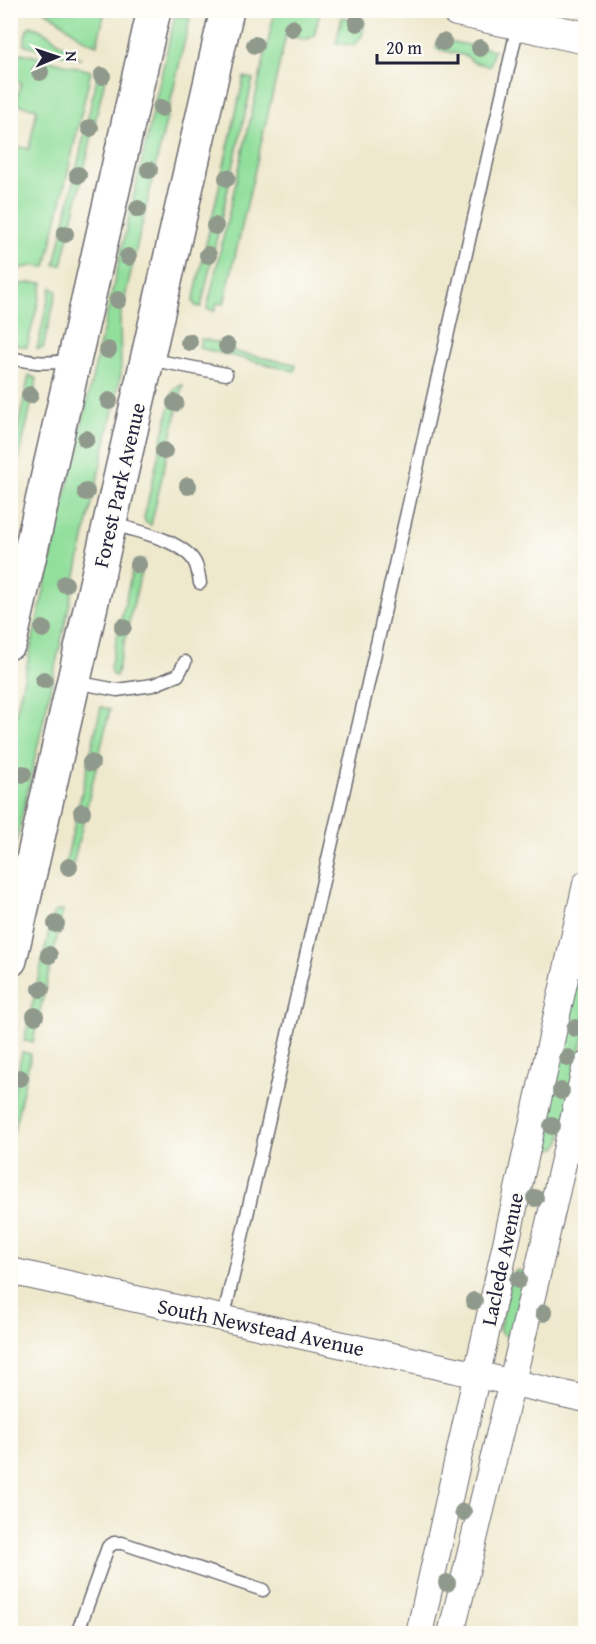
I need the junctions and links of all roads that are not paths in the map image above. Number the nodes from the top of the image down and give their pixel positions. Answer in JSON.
{"nodes":[{"id":1,"x":154,"y":10,"type":"edge"},
{"id":2,"x":227,"y":10,"type":"edge"},
{"id":3,"x":457,"y":10,"type":"edge"},
{"id":4,"x":520,"y":17,"type":"edge"},
{"id":5,"x":585,"y":38,"type":"edge"},
{"id":6,"x":76,"y":357,"type":"junction"},
{"id":7,"x":10,"y":358,"type":"edge"},
{"id":8,"x":147,"y":359,"type":"junction"},
{"id":9,"x":226,"y":374,"type":"dead end"},
{"id":10,"x":110,"y":524,"type":"junction"},
{"id":11,"x":200,"y":583,"type":"dead end"},
{"id":12,"x":11,"y":640,"type":"edge"},
{"id":13,"x":185,"y":662,"type":"dead end"},
{"id":14,"x":74,"y":682,"type":"junction"},
{"id":15,"x":585,"y":884,"type":"edge"},
{"id":16,"x":10,"y":960,"type":"edge"},
{"id":17,"x":585,"y":1065,"type":"edge"},
{"id":18,"x":10,"y":1271,"type":"edge"},
{"id":19,"x":223,"y":1320,"type":"junction"},
{"id":20,"x":476,"y":1374,"type":"junction"},
{"id":21,"x":512,"y":1382,"type":"junction"},
{"id":22,"x":585,"y":1399,"type":"edge"},
{"id":23,"x":263,"y":1590,"type":"dead end"},
{"id":24,"x":77,"y":1634,"type":"edge"},
{"id":25,"x":419,"y":1634,"type":"edge"},
{"id":26,"x":451,"y":1634,"type":"edge"}],
"edges":[{"from":1,"to":6,"type":"main road"},
{"from":2,"to":8,"type":"main road","name":"Forest Park Avenue"},
{"from":3,"to":4,"type":"street"},
{"from":4,"to":5,"type":"street"},
{"from":4,"to":19,"type":"lane"},
{"from":6,"to":7,"type":"lane"},
{"from":6,"to":12,"type":"main road"},
{"from":8,"to":9,"type":"lane"},
{"from":8,"to":10,"type":"main road","name":"Forest Park Avenue"},
{"from":10,"to":11,"type":"lane"},
{"from":10,"to":14,"type":"main road","name":"Forest Park Avenue"},
{"from":13,"to":14,"type":"lane"},
{"from":14,"to":16,"type":"main road","name":"Forest Park Avenue"},
{"from":15,"to":20,"type":"street","name":"Laclede Avenue"},
{"from":17,"to":21,"type":"street","name":"Laclede Avenue"},
{"from":18,"to":19,"type":"street","name":"South Newstead Avenue"},
{"from":19,"to":20,"type":"street","name":"South Newstead Avenue"},
{"from":20,"to":21,"type":"street","name":"South Newstead Avenue"},
{"from":20,"to":25,"type":"street","name":"Laclede Avenue"},
{"from":21,"to":22,"type":"street","name":"South Newstead Avenue"},
{"from":21,"to":26,"type":"street","name":"Laclede Avenue"},
{"from":23,"to":24,"type":"lane"}]}
